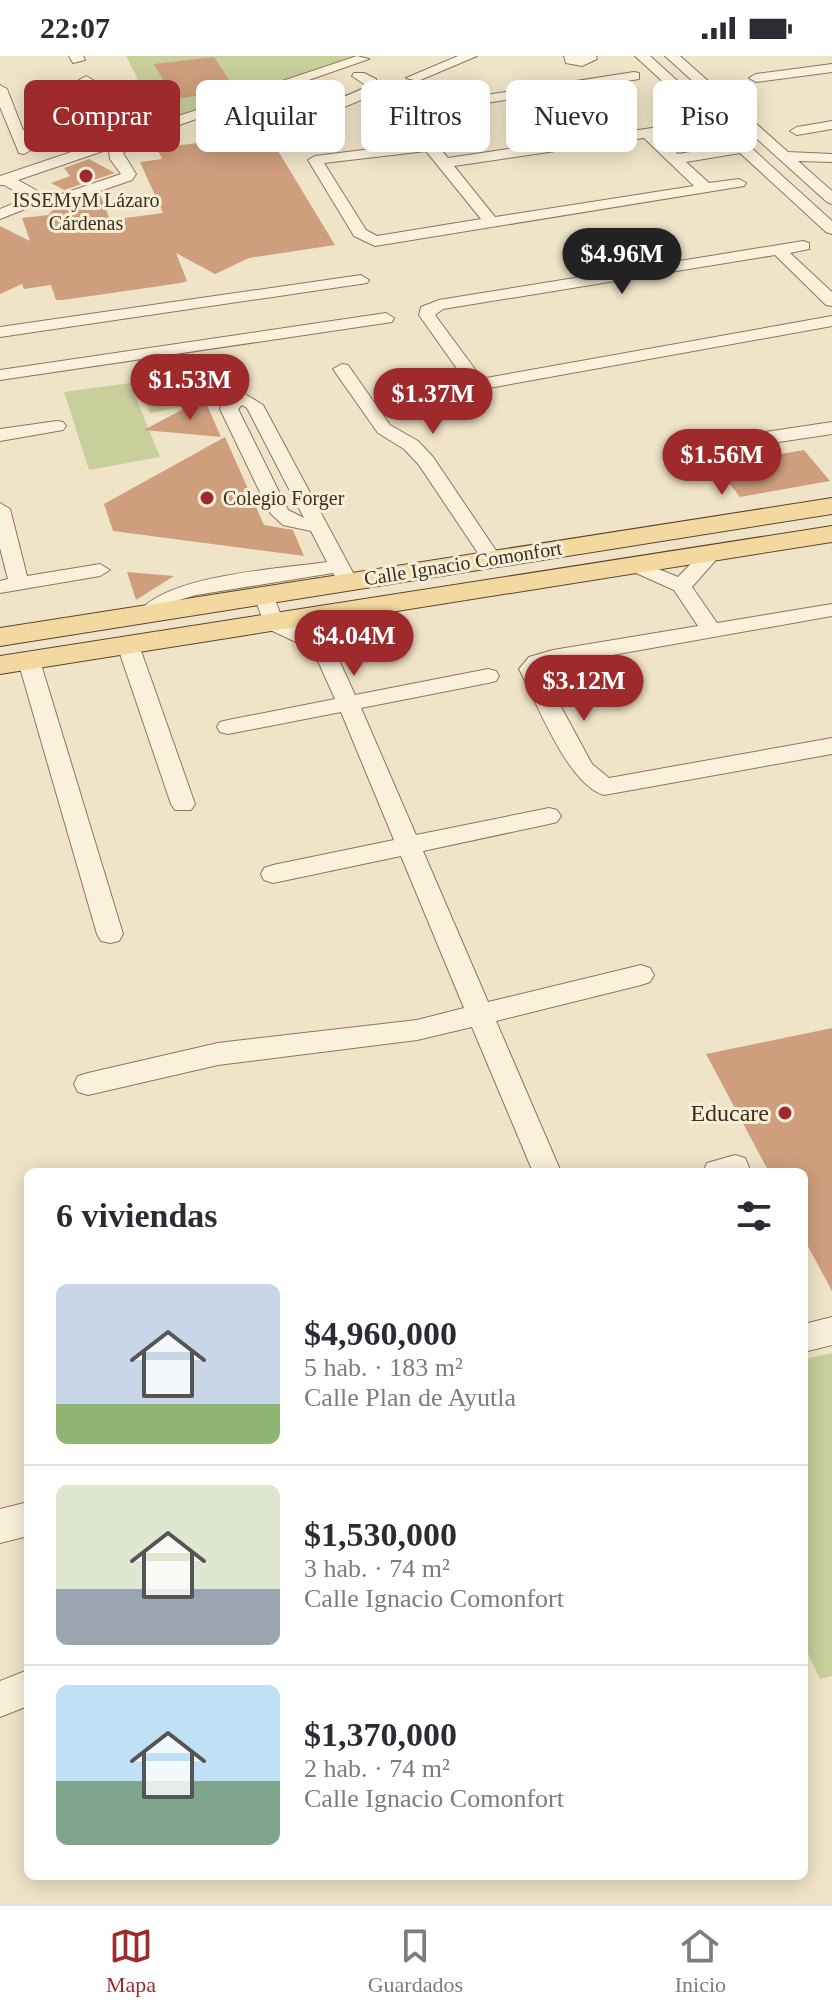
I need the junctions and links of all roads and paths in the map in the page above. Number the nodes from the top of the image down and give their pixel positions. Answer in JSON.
{"nodes":[{"id":1,"x":470,"y":56,"type":"edge"},
{"id":2,"x":571,"y":56,"type":"edge"},
{"id":3,"x":643,"y":56,"type":"edge"},
{"id":4,"x":672,"y":56,"type":"edge"},
{"id":5,"x":592,"y":58,"type":"edge"},
{"id":6,"x":763,"y":62,"type":"dead end"},
{"id":7,"x":832,"y":68,"type":"edge"},
{"id":8,"x":364,"y":69,"type":"junction"},
{"id":9,"x":780,"y":75,"type":"junction"},
{"id":10,"x":634,"y":76,"type":"dead end"},
{"id":11,"x":413,"y":78,"type":"dead end"},
{"id":12,"x":756,"y":78,"type":"dead end"},
{"id":13,"x":342,"y":80,"type":"edge"},
{"id":14,"x":601,"y":80,"type":"edge"},
{"id":15,"x":608,"y":80,"type":"edge"},
{"id":16,"x":669,"y":80,"type":"edge"},
{"id":17,"x":0,"y":89,"type":"edge"},
{"id":18,"x":345,"y":99,"type":"edge"},
{"id":19,"x":180,"y":124,"type":"edge"},
{"id":20,"x":832,"y":125,"type":"edge"},
{"id":21,"x":797,"y":131,"type":"dead end"},
{"id":22,"x":653,"y":132,"type":"edge"},
{"id":23,"x":647,"y":133,"type":"junction"},
{"id":24,"x":24,"y":142,"type":"edge"},
{"id":25,"x":90,"y":152,"type":"edge"},
{"id":26,"x":115,"y":152,"type":"edge"},
{"id":27,"x":748,"y":152,"type":"joint"},
{"id":28,"x":786,"y":156,"type":"junction"},
{"id":29,"x":826,"y":159,"type":"edge"},
{"id":30,"x":445,"y":163,"type":"junction"},
{"id":31,"x":680,"y":163,"type":"junction"},
{"id":32,"x":802,"y":171,"type":"junction"},
{"id":33,"x":3,"y":180,"type":"edge"},
{"id":34,"x":739,"y":183,"type":"dead end"},
{"id":35,"x":705,"y":188,"type":"junction"},
{"id":36,"x":39,"y":198,"type":"junction"},
{"id":37,"x":800,"y":201,"type":"junction"},
{"id":38,"x":827,"y":206,"type":"edge"},
{"id":39,"x":0,"y":214,"type":"edge"},
{"id":40,"x":491,"y":222,"type":"junction"},
{"id":41,"x":832,"y":229,"type":"edge"},
{"id":42,"x":803,"y":246,"type":"dead end"},
{"id":43,"x":778,"y":250,"type":"junction"},
{"id":44,"x":832,"y":277,"type":"edge"},
{"id":45,"x":361,"y":280,"type":"dead end"},
{"id":46,"x":820,"y":283,"type":"edge"},
{"id":47,"x":832,"y":301,"type":"edge"},
{"id":48,"x":386,"y":318,"type":"dead end"},
{"id":49,"x":832,"y":321,"type":"edge"},
{"id":50,"x":0,"y":332,"type":"edge"},
{"id":51,"x":342,"y":369,"type":"dead end"},
{"id":52,"x":0,"y":375,"type":"edge"},
{"id":53,"x":57,"y":426,"type":"dead end"},
{"id":54,"x":832,"y":428,"type":"edge"},
{"id":55,"x":0,"y":435,"type":"edge"},
{"id":56,"x":713,"y":446,"type":"dead end"},
{"id":57,"x":832,"y":506,"type":"edge"},
{"id":58,"x":0,"y":509,"type":"edge"},
{"id":59,"x":319,"y":527,"type":"junction"},
{"id":60,"x":832,"y":534,"type":"edge"},
{"id":61,"x":712,"y":553,"type":"junction"},
{"id":62,"x":491,"y":558,"type":"junction"},
{"id":63,"x":634,"y":565,"type":"junction"},
{"id":64,"x":100,"y":570,"type":"dead end"},
{"id":65,"x":344,"y":574,"type":"junction"},
{"id":66,"x":9,"y":585,"type":"edge"},
{"id":67,"x":681,"y":586,"type":"junction"},
{"id":68,"x":264,"y":596,"type":"junction"},
{"id":69,"x":380,"y":606,"type":"junction"},
{"id":70,"x":832,"y":610,"type":"edge"},
{"id":71,"x":147,"y":614,"type":"junction"},
{"id":72,"x":273,"y":623,"type":"junction"},
{"id":73,"x":711,"y":629,"type":"junction"},
{"id":74,"x":0,"y":637,"type":"edge"},
{"id":75,"x":128,"y":645,"type":"junction"},
{"id":76,"x":321,"y":645,"type":"junction"},
{"id":77,"x":29,"y":661,"type":"junction"},
{"id":78,"x":0,"y":665,"type":"edge"},
{"id":79,"x":488,"y":676,"type":"dead end"},
{"id":80,"x":346,"y":703,"type":"junction"},
{"id":81,"x":228,"y":727,"type":"dead end"},
{"id":82,"x":832,"y":746,"type":"edge"},
{"id":83,"x":183,"y":804,"type":"dead end"},
{"id":84,"x":549,"y":816,"type":"dead end"},
{"id":85,"x":406,"y":846,"type":"junction"},
{"id":86,"x":273,"y":874,"type":"dead end"},
{"id":87,"x":110,"y":934,"type":"dead end"},
{"id":88,"x":641,"y":975,"type":"dead end"},
{"id":89,"x":479,"y":1017,"type":"junction"},
{"id":90,"x":88,"y":1084,"type":"dead end"},
{"id":91,"x":545,"y":1168,"type":"edge"},
{"id":92,"x":832,"y":1331,"type":"edge"},
{"id":93,"x":808,"y":1337,"type":"edge"},
{"id":94,"x":24,"y":1520,"type":"edge"},
{"id":95,"x":0,"y":1526,"type":"edge"},
{"id":96,"x":24,"y":1690,"type":"edge"},
{"id":97,"x":0,"y":1699,"type":"edge"}],
"edges":[{"from":1,"to":11,"type":"street"},
{"from":2,"to":5,"type":"street"},
{"from":3,"to":16,"type":"street"},
{"from":4,"to":28,"type":"street"},
{"from":5,"to":14,"type":"street"},
{"from":6,"to":9,"type":"street"},
{"from":7,"to":9,"type":"street"},
{"from":8,"to":13,"type":"street"},
{"from":8,"to":18,"type":"street"},
{"from":8,"to":19,"type":"street"},
{"from":9,"to":12,"type":"street"},
{"from":10,"to":15,"type":"street"},
{"from":17,"to":24,"type":"street"},
{"from":20,"to":21,"type":"street"},
{"from":22,"to":23,"type":"street"},
{"from":23,"to":30,"type":"street"},
{"from":23,"to":31,"type":"street"},
{"from":25,"to":33,"type":"street"},
{"from":26,"to":36,"type":"street"},
{"from":27,"to":31,"type":"street"},
{"from":27,"to":37,"type":"street"},
{"from":28,"to":29,"type":"street"},
{"from":28,"to":32,"type":"street"},
{"from":29,"to":32,"type":"street"},
{"from":30,"to":40,"type":"street"},
{"from":30,"to":40,"type":"street"},
{"from":31,"to":35,"type":"street"},
{"from":32,"to":38,"type":"street"},
{"from":33,"to":36,"type":"street"},
{"from":34,"to":35,"type":"street"},
{"from":35,"to":40,"type":"street"},
{"from":36,"to":39,"type":"street"},
{"from":37,"to":38,"type":"street"},
{"from":37,"to":38,"type":"street"},
{"from":38,"to":41,"type":"street"},
{"from":42,"to":43,"type":"street"},
{"from":43,"to":46,"type":"street"},
{"from":43,"to":49,"type":"street"},
{"from":44,"to":46,"type":"street"},
{"from":45,"to":50,"type":"street"},
{"from":46,"to":47,"type":"street"},
{"from":48,"to":52,"type":"street"},
{"from":51,"to":62,"type":"street"},
{"from":53,"to":55,"type":"street"},
{"from":54,"to":56,"type":"street"},
{"from":57,"to":62,"type":"main road","name":"Calle Ignacio Comonfort"},
{"from":58,"to":66,"type":"street"},
{"from":59,"to":59,"type":"street"},
{"from":59,"to":65,"type":"street"},
{"from":60,"to":61,"type":"main road","name":"Calle Ignacio Comonfort"},
{"from":61,"to":63,"type":"main road","name":"Calle Ignacio Comonfort"},
{"from":61,"to":67,"type":"street"},
{"from":62,"to":65,"type":"main road","name":"Calle Ignacio Comonfort"},
{"from":63,"to":67,"type":"street"},
{"from":63,"to":69,"type":"main road","name":"Calle Ignacio Comonfort"},
{"from":64,"to":66,"type":"street"},
{"from":65,"to":68,"type":"main road","name":"Calle Ignacio Comonfort"},
{"from":65,"to":71,"type":"street"},
{"from":67,"to":73,"type":"street"},
{"from":68,"to":71,"type":"main road","name":"Calle Ignacio Comonfort"},
{"from":68,"to":72,"type":"street"},
{"from":69,"to":72,"type":"main road","name":"Calle Ignacio Comonfort"},
{"from":69,"to":76,"type":"street"},
{"from":70,"to":73,"type":"street"},
{"from":71,"to":74,"type":"main road","name":"Calle Ignacio Comonfort"},
{"from":72,"to":75,"type":"main road","name":"Calle Ignacio Comonfort"},
{"from":72,"to":76,"type":"street"},
{"from":73,"to":82,"type":"street"},
{"from":75,"to":77,"type":"main road","name":"Calle Ignacio Comonfort"},
{"from":75,"to":83,"type":"street"},
{"from":76,"to":80,"type":"street"},
{"from":77,"to":78,"type":"main road","name":"Calle Ignacio Comonfort"},
{"from":77,"to":87,"type":"street"},
{"from":79,"to":80,"type":"street"},
{"from":80,"to":81,"type":"street"},
{"from":80,"to":85,"type":"street"},
{"from":84,"to":85,"type":"street"},
{"from":85,"to":86,"type":"street"},
{"from":85,"to":89,"type":"street"},
{"from":88,"to":89,"type":"street"},
{"from":89,"to":90,"type":"street"},
{"from":89,"to":91,"type":"street"},
{"from":92,"to":93,"type":"street"},
{"from":94,"to":95,"type":"street"},
{"from":96,"to":97,"type":"street"}]}
